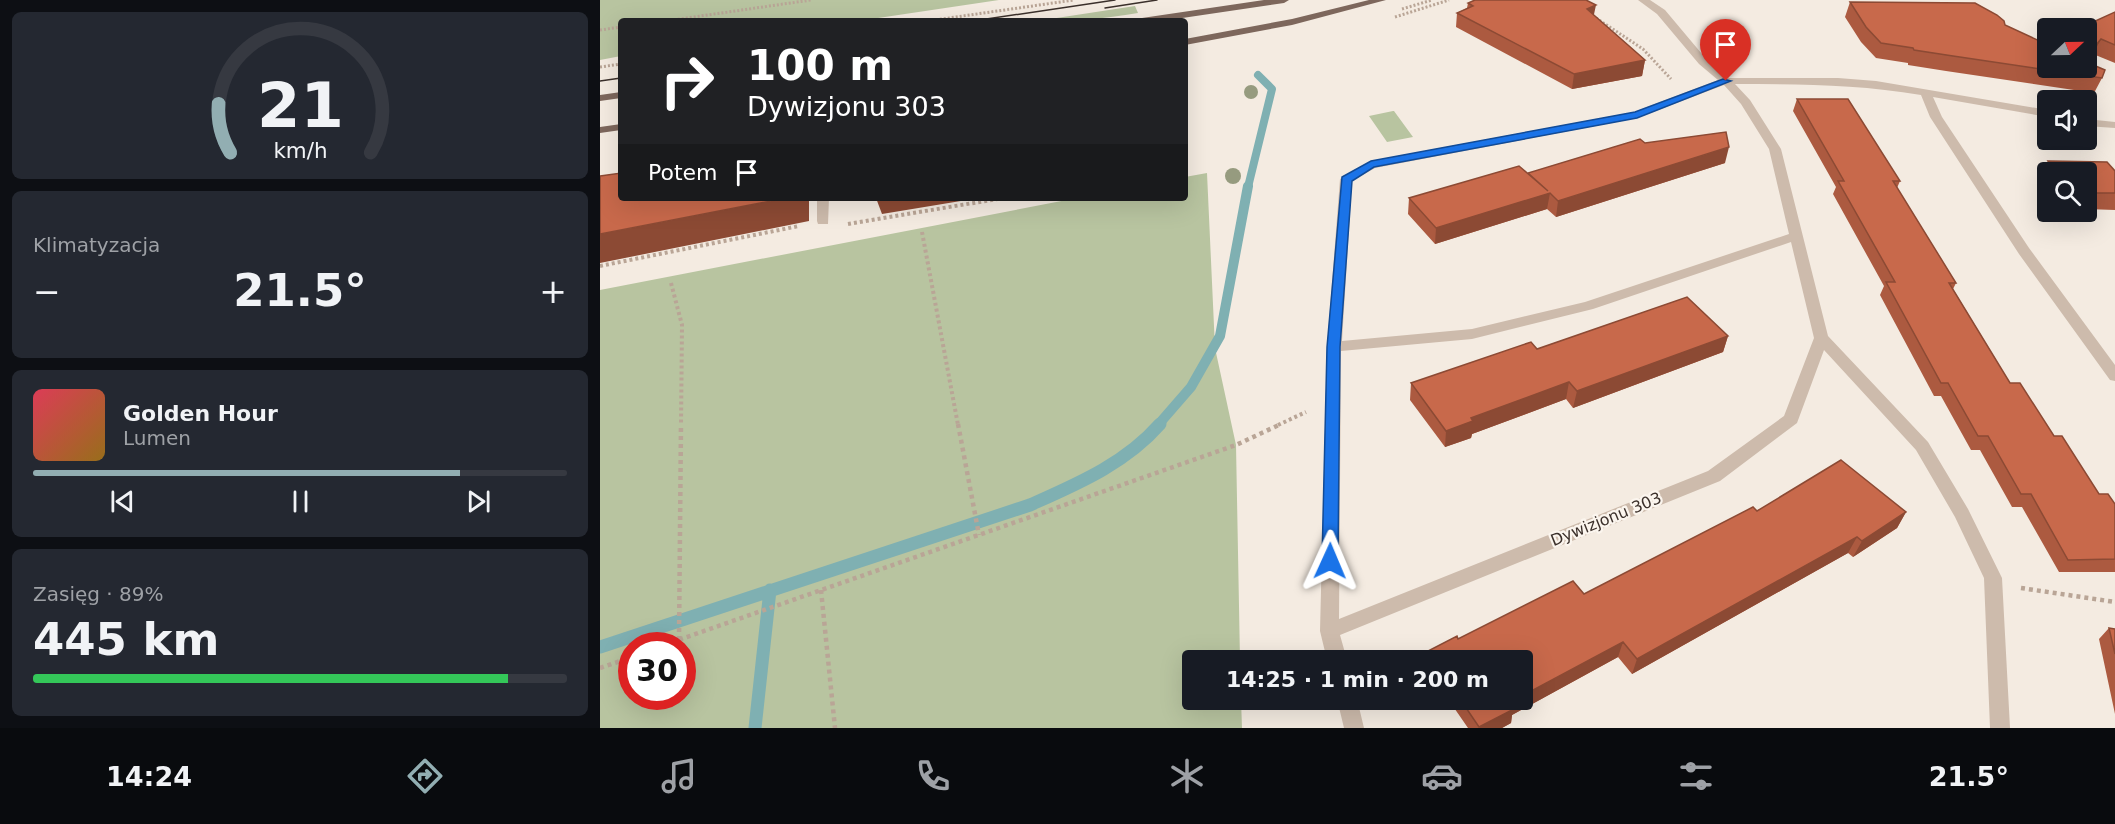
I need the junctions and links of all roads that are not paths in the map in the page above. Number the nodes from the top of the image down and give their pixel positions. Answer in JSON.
{"nodes":[{"id":1,"x":1284,"y":0,"type":"edge"},
{"id":2,"x":1382,"y":0,"type":"edge"},
{"id":3,"x":1644,"y":0,"type":"edge"},
{"id":4,"x":1162,"y":18,"type":"edge"},
{"id":5,"x":1188,"y":41,"type":"edge"},
{"id":6,"x":1726,"y":81,"type":"junction"},
{"id":7,"x":1925,"y":91,"type":"junction"},
{"id":8,"x":618,"y":95,"type":"edge"},
{"id":9,"x":600,"y":98,"type":"edge"},
{"id":10,"x":2037,"y":112,"type":"edge"},
{"id":11,"x":2097,"y":123,"type":"edge"},
{"id":12,"x":2115,"y":125,"type":"edge"},
{"id":13,"x":618,"y":127,"type":"edge"},
{"id":14,"x":600,"y":130,"type":"edge"},
{"id":15,"x":823,"y":201,"type":"edge"},
{"id":16,"x":823,"y":221,"type":"road end"},
{"id":17,"x":1796,"y":236,"type":"junction"},
{"id":18,"x":1821,"y":339,"type":"junction"},
{"id":19,"x":1334,"y":347,"type":"junction"},
{"id":20,"x":2115,"y":376,"type":"edge"},
{"id":21,"x":1329,"y":631,"type":"junction"},
{"id":22,"x":1334,"y":650,"type":"edge"},
{"id":23,"x":1350,"y":710,"type":"edge"},
{"id":24,"x":1354,"y":728,"type":"edge"},
{"id":25,"x":2000,"y":728,"type":"edge"}],
"edges":[{"from":1,"to":4,"type":"main road"},
{"from":2,"to":5,"type":"main road"},
{"from":3,"to":6,"type":"street"},
{"from":6,"to":7,"type":"street"},
{"from":6,"to":17,"type":"street"},
{"from":6,"to":19,"type":"street"},
{"from":7,"to":10,"type":"street"},
{"from":7,"to":20,"type":"street"},
{"from":8,"to":9,"type":"main road"},
{"from":11,"to":12,"type":"street"},
{"from":13,"to":14,"type":"main road"},
{"from":15,"to":16,"type":"street"},
{"from":17,"to":18,"type":"street"},
{"from":17,"to":19,"type":"street"},
{"from":18,"to":21,"type":"street","name":"Dywizjonu 303"},
{"from":18,"to":25,"type":"street"},
{"from":19,"to":21,"type":"street"},
{"from":21,"to":22,"type":"street"},
{"from":23,"to":24,"type":"street"}]}
